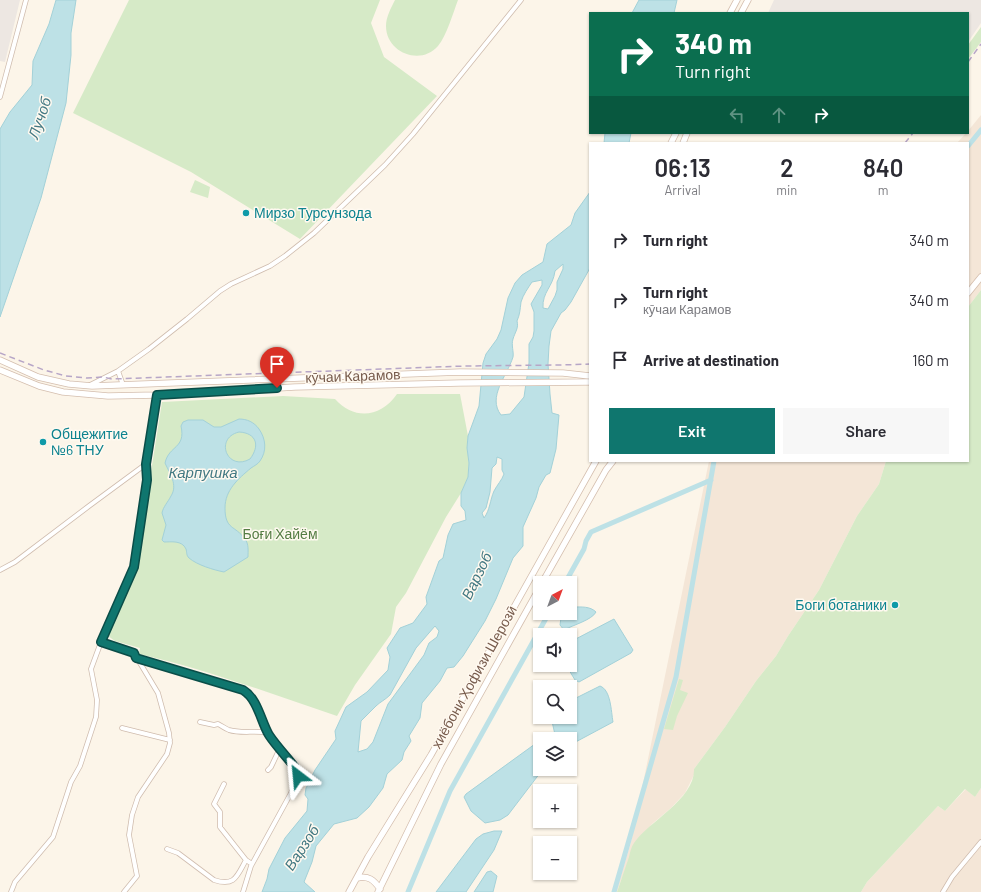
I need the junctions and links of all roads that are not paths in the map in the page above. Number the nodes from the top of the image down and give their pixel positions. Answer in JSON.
{"nodes":[{"id":1,"x":26,"y":0,"type":"edge"},
{"id":2,"x":521,"y":0,"type":"edge"},
{"id":3,"x":736,"y":0,"type":"edge"},
{"id":4,"x":748,"y":0,"type":"edge"},
{"id":5,"x":730,"y":12,"type":"edge"},
{"id":6,"x":742,"y":12,"type":"edge"},
{"id":7,"x":0,"y":97,"type":"edge"},
{"id":8,"x":981,"y":277,"type":"edge"},
{"id":9,"x":969,"y":292,"type":"edge"},
{"id":10,"x":0,"y":360,"type":"edge"},
{"id":11,"x":0,"y":370,"type":"edge"},
{"id":12,"x":118,"y":371,"type":"junction"},
{"id":13,"x":589,"y":376,"type":"edge"},
{"id":14,"x":208,"y":382,"type":"junction"},
{"id":15,"x":589,"y":382,"type":"edge"},
{"id":16,"x":123,"y":385,"type":"junction"},
{"id":17,"x":88,"y":386,"type":"junction"},
{"id":18,"x":208,"y":391,"type":"junction"},
{"id":19,"x":157,"y":395,"type":"junction"},
{"id":20,"x":595,"y":462,"type":"edge"},
{"id":21,"x":612,"y":462,"type":"edge"},
{"id":22,"x":146,"y":464,"type":"junction"},
{"id":23,"x":0,"y":570,"type":"edge"},
{"id":24,"x":546,"y":576,"type":"edge"},
{"id":25,"x":533,"y":600,"type":"edge"},
{"id":26,"x":101,"y":642,"type":"junction"},
{"id":27,"x":136,"y":658,"type":"junction"},
{"id":28,"x":200,"y":722,"type":"dead end"},
{"id":29,"x":122,"y":728,"type":"dead end"},
{"id":30,"x":268,"y":732,"type":"junction"},
{"id":31,"x":170,"y":740,"type":"junction"},
{"id":32,"x":280,"y":748,"type":"junction"},
{"id":33,"x":268,"y":770,"type":"dead end"},
{"id":34,"x":224,"y":784,"type":"dead end"},
{"id":35,"x":981,"y":842,"type":"edge"},
{"id":36,"x":167,"y":849,"type":"dead end"},
{"id":37,"x":246,"y":860,"type":"junction"},
{"id":38,"x":252,"y":864,"type":"junction"},
{"id":39,"x":357,"y":878,"type":"junction"},
{"id":40,"x":379,"y":890,"type":"edge"},
{"id":41,"x":11,"y":892,"type":"edge"},
{"id":42,"x":124,"y":892,"type":"edge"},
{"id":43,"x":243,"y":892,"type":"edge"},
{"id":44,"x":349,"y":892,"type":"edge"},
{"id":45,"x":943,"y":892,"type":"edge"}],
"edges":[{"from":1,"to":7,"type":"street"},
{"from":2,"to":12,"type":"street"},
{"from":3,"to":5,"type":"main road"},
{"from":4,"to":6,"type":"main road"},
{"from":8,"to":9,"type":"main road"},
{"from":10,"to":17,"type":"main road","name":"кӯчаи Карамов"},
{"from":11,"to":19,"type":"main road","name":"кӯчаи Карамов"},
{"from":12,"to":16,"type":"street"},
{"from":12,"to":17,"type":"street"},
{"from":13,"to":14,"type":"main road","name":"кӯчаи Карамов"},
{"from":14,"to":16,"type":"main road","name":"кӯчаи Карамов"},
{"from":14,"to":18,"type":"main road"},
{"from":15,"to":18,"type":"main road","name":"кӯчаи Карамов"},
{"from":16,"to":17,"type":"main road","name":"кӯчаи Карамов"},
{"from":18,"to":19,"type":"main road","name":"кӯчаи Карамов"},
{"from":19,"to":22,"type":"street"},
{"from":20,"to":39,"type":"main road","name":"хиёбони Ҳофизи Шерозӣ"},
{"from":21,"to":24,"type":"main road"},
{"from":22,"to":23,"type":"street"},
{"from":22,"to":26,"type":"street"},
{"from":25,"to":40,"type":"main road","name":"хиёбони Ҳофизи Шерозӣ"},
{"from":26,"to":27,"type":"street"},
{"from":26,"to":41,"type":"street"},
{"from":27,"to":30,"type":"street"},
{"from":27,"to":31,"type":"street"},
{"from":28,"to":30,"type":"street"},
{"from":29,"to":31,"type":"street"},
{"from":30,"to":32,"type":"street"},
{"from":31,"to":42,"type":"street"},
{"from":32,"to":33,"type":"street"},
{"from":32,"to":38,"type":"street"},
{"from":34,"to":37,"type":"street"},
{"from":35,"to":45,"type":"street"},
{"from":36,"to":37,"type":"street"},
{"from":37,"to":38,"type":"street"},
{"from":38,"to":43,"type":"street"},
{"from":39,"to":40,"type":"main road"},
{"from":39,"to":44,"type":"main road","name":"хиёбони Ҳофизи Шерозӣ"}]}
